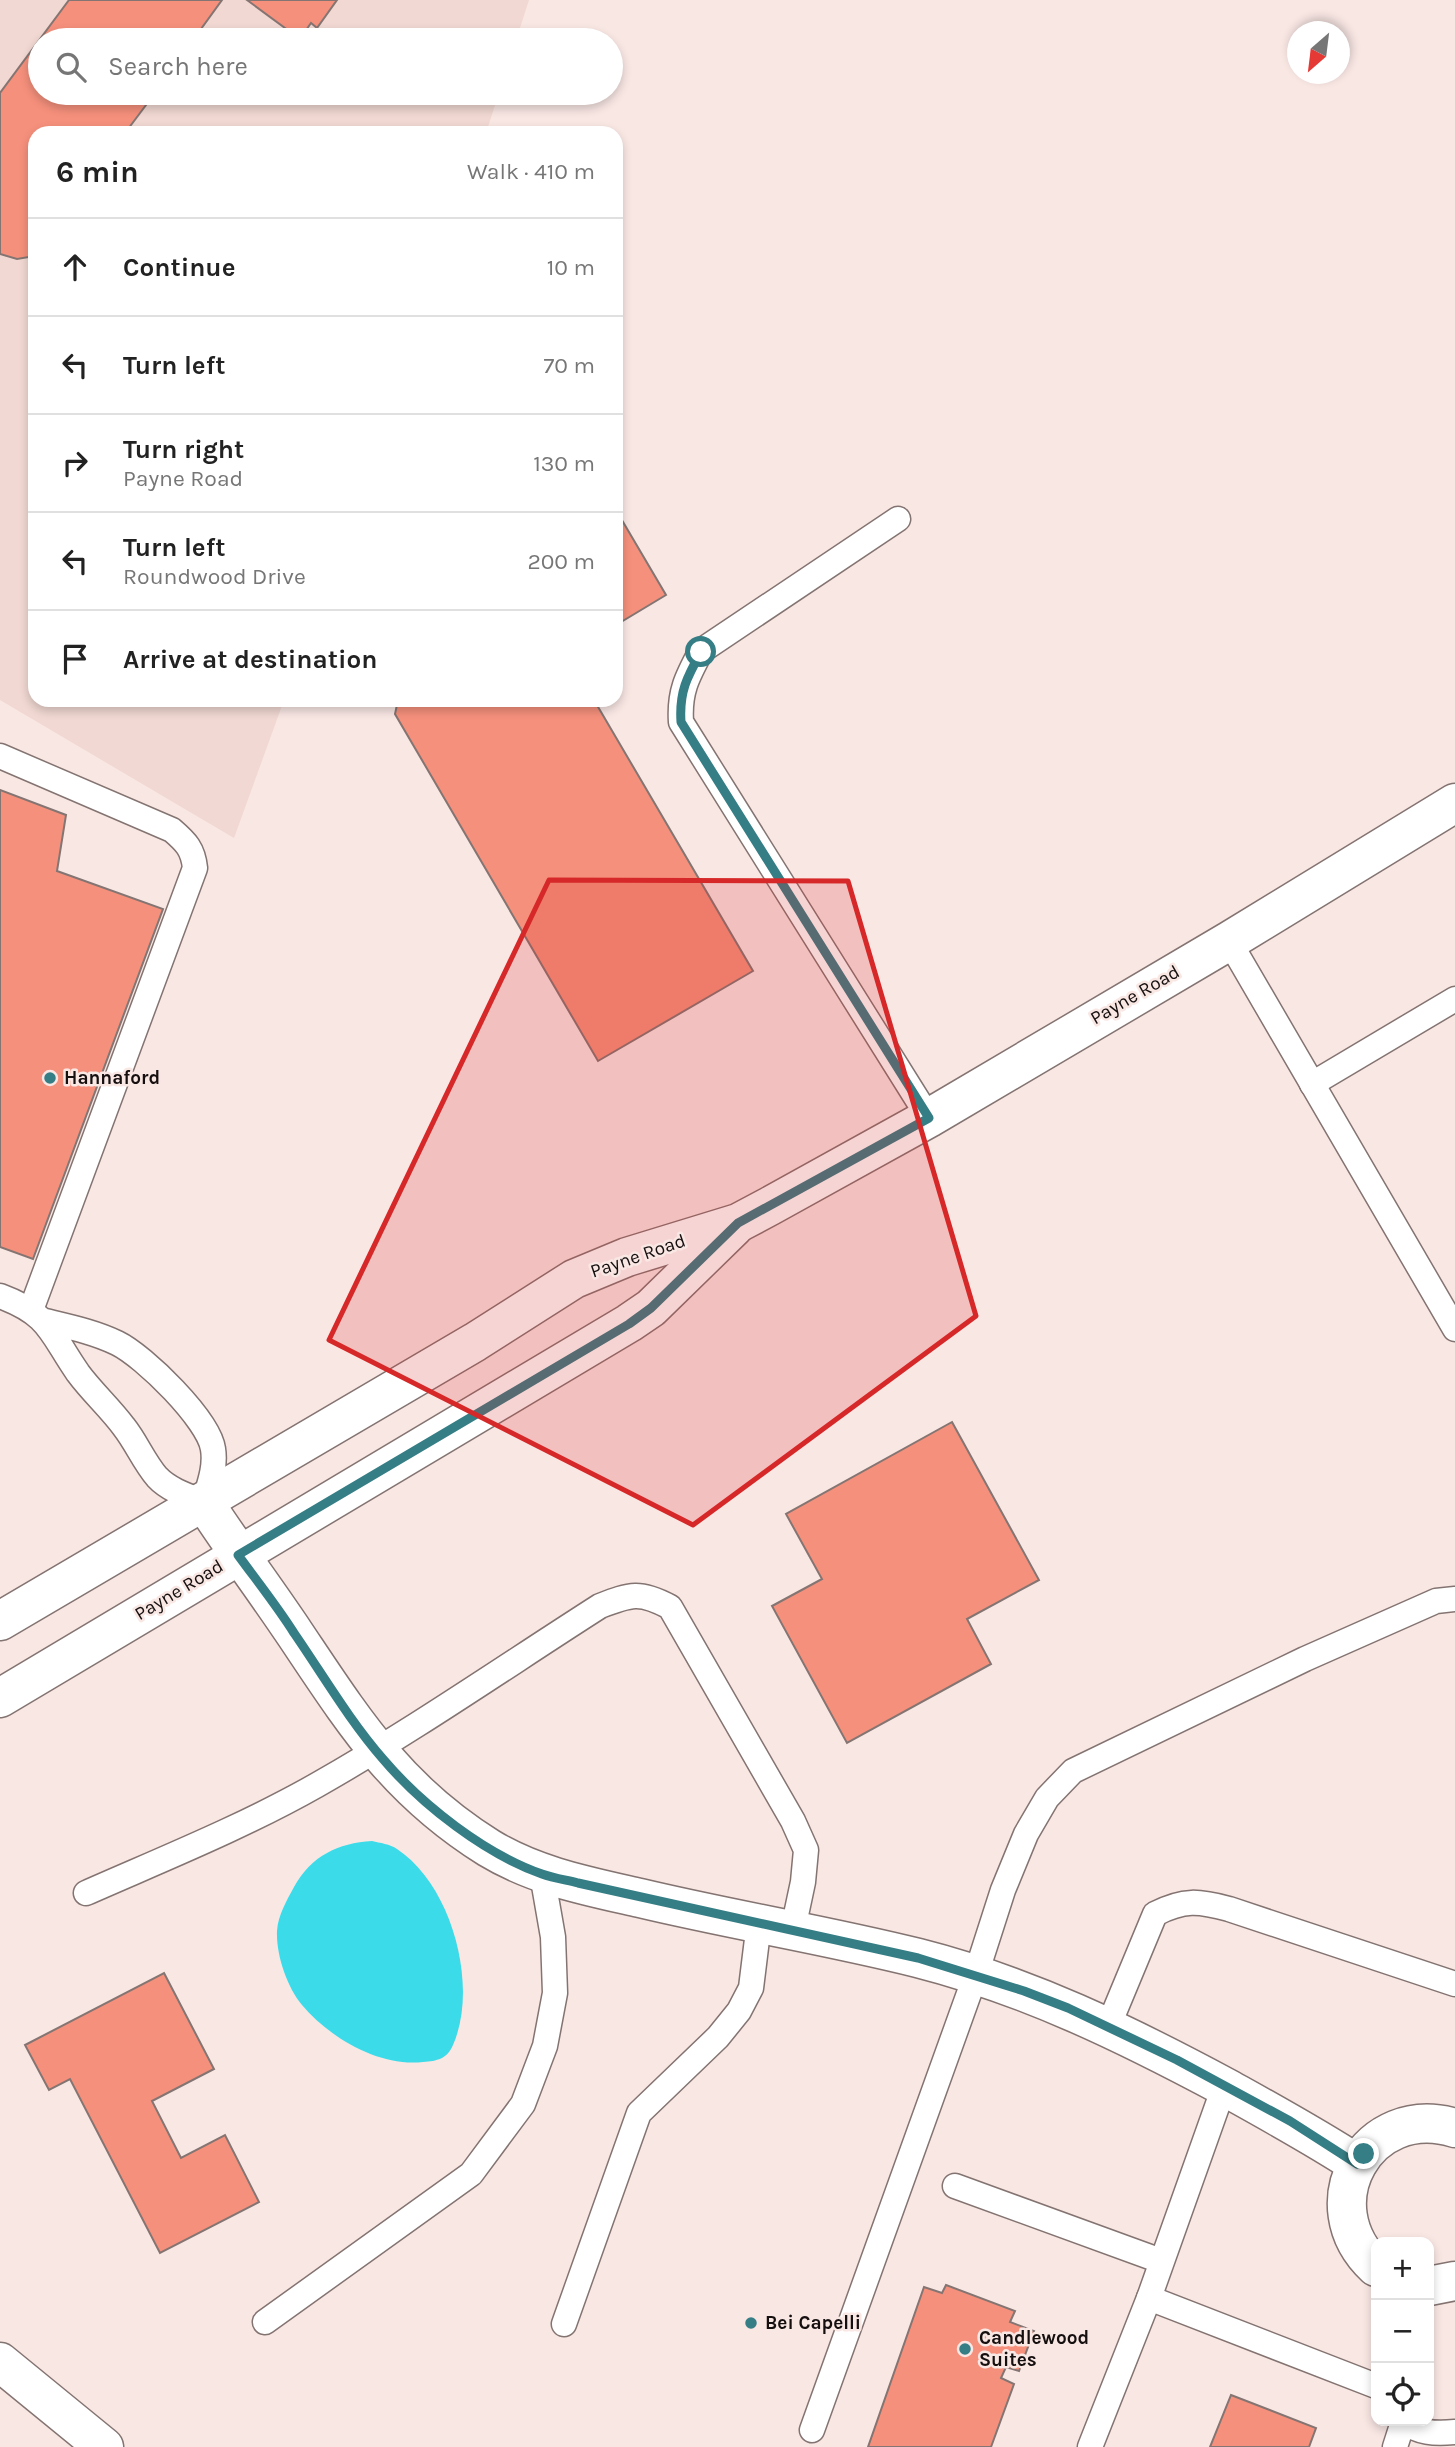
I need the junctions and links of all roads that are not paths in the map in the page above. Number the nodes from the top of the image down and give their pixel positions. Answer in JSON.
{"nodes":[{"id":1,"x":898,"y":519,"type":"dead end"},
{"id":2,"x":0,"y":756,"type":"edge"},
{"id":3,"x":1455,"y":803,"type":"edge"},
{"id":4,"x":1229,"y":941,"type":"junction"},
{"id":5,"x":1455,"y":999,"type":"edge"},
{"id":6,"x":1312,"y":1084,"type":"junction"},
{"id":7,"x":929,"y":1118,"type":"junction"},
{"id":8,"x":738,"y":1223,"type":"junction"},
{"id":9,"x":0,"y":1296,"type":"edge"},
{"id":10,"x":38,"y":1316,"type":"junction"},
{"id":11,"x":1455,"y":1329,"type":"edge"},
{"id":12,"x":204,"y":1502,"type":"junction"},
{"id":13,"x":238,"y":1555,"type":"junction"},
{"id":14,"x":1455,"y":1599,"type":"edge"},
{"id":15,"x":0,"y":1621,"type":"edge"},
{"id":16,"x":0,"y":1698,"type":"edge"},
{"id":17,"x":375,"y":1750,"type":"junction"},
{"id":18,"x":542,"y":1874,"type":"junction"},
{"id":19,"x":86,"y":1893,"type":"dead end"},
{"id":20,"x":776,"y":1926,"type":"junction"},
{"id":21,"x":976,"y":1974,"type":"junction"},
{"id":22,"x":1455,"y":1984,"type":"edge"},
{"id":23,"x":1108,"y":2027,"type":"junction"},
{"id":24,"x":1224,"y":2087,"type":"junction"},
{"id":25,"x":1455,"y":2128,"type":"edge"},
{"id":26,"x":1357,"y":2164,"type":"junction"},
{"id":27,"x":955,"y":2186,"type":"dead end"},
{"id":28,"x":1161,"y":2261,"type":"junction"},
{"id":29,"x":1371,"y":2261,"type":"edge"},
{"id":30,"x":1455,"y":2281,"type":"edge"},
{"id":31,"x":1434,"y":2285,"type":"edge"},
{"id":32,"x":1149,"y":2298,"type":"junction"},
{"id":33,"x":265,"y":2322,"type":"dead end"},
{"id":34,"x":564,"y":2324,"type":"dead end"},
{"id":35,"x":0,"y":2362,"type":"edge"},
{"id":36,"x":1371,"y":2384,"type":"edge"},
{"id":37,"x":1401,"y":2426,"type":"edge"},
{"id":38,"x":1411,"y":2426,"type":"edge"},
{"id":39,"x":812,"y":2430,"type":"dead end"},
{"id":40,"x":1455,"y":2432,"type":"edge"},
{"id":41,"x":86,"y":2442,"type":"edge"},
{"id":42,"x":1090,"y":2447,"type":"edge"},
{"id":43,"x":1395,"y":2447,"type":"edge"}],
"edges":[{"from":1,"to":7,"type":"lane"},
{"from":2,"to":10,"type":"lane"},
{"from":3,"to":4,"type":"main road","name":"Payne Road"},
{"from":4,"to":6,"type":"lane"},
{"from":4,"to":7,"type":"main road","name":"Payne Road"},
{"from":5,"to":6,"type":"lane"},
{"from":6,"to":11,"type":"lane"},
{"from":7,"to":8,"type":"main road","name":"Payne Road"},
{"from":8,"to":12,"type":"main road","name":"Payne Road"},
{"from":8,"to":13,"type":"main road","name":"Payne Road"},
{"from":9,"to":10,"type":"lane"},
{"from":10,"to":12,"type":"lane"},
{"from":10,"to":12,"type":"lane"},
{"from":12,"to":13,"type":"main road"},
{"from":12,"to":15,"type":"main road","name":"Payne Road"},
{"from":13,"to":16,"type":"main road","name":"Payne Road"},
{"from":13,"to":17,"type":"main road"},
{"from":14,"to":21,"type":"lane"},
{"from":17,"to":18,"type":"main road"},
{"from":17,"to":19,"type":"lane"},
{"from":17,"to":20,"type":"lane"},
{"from":18,"to":20,"type":"main road"},
{"from":18,"to":33,"type":"lane"},
{"from":20,"to":21,"type":"main road"},
{"from":20,"to":34,"type":"lane"},
{"from":21,"to":23,"type":"main road"},
{"from":21,"to":39,"type":"lane"},
{"from":22,"to":23,"type":"lane"},
{"from":23,"to":24,"type":"main road"},
{"from":24,"to":26,"type":"main road"},
{"from":24,"to":28,"type":"lane"},
{"from":25,"to":26,"type":"main road"},
{"from":26,"to":29,"type":"main road"},
{"from":27,"to":28,"type":"lane"},
{"from":28,"to":32,"type":"lane"},
{"from":30,"to":31,"type":"main road"},
{"from":32,"to":36,"type":"lane"},
{"from":32,"to":42,"type":"lane"},
{"from":35,"to":41,"type":"main road"},
{"from":37,"to":43,"type":"lane"},
{"from":38,"to":40,"type":"lane"}]}
